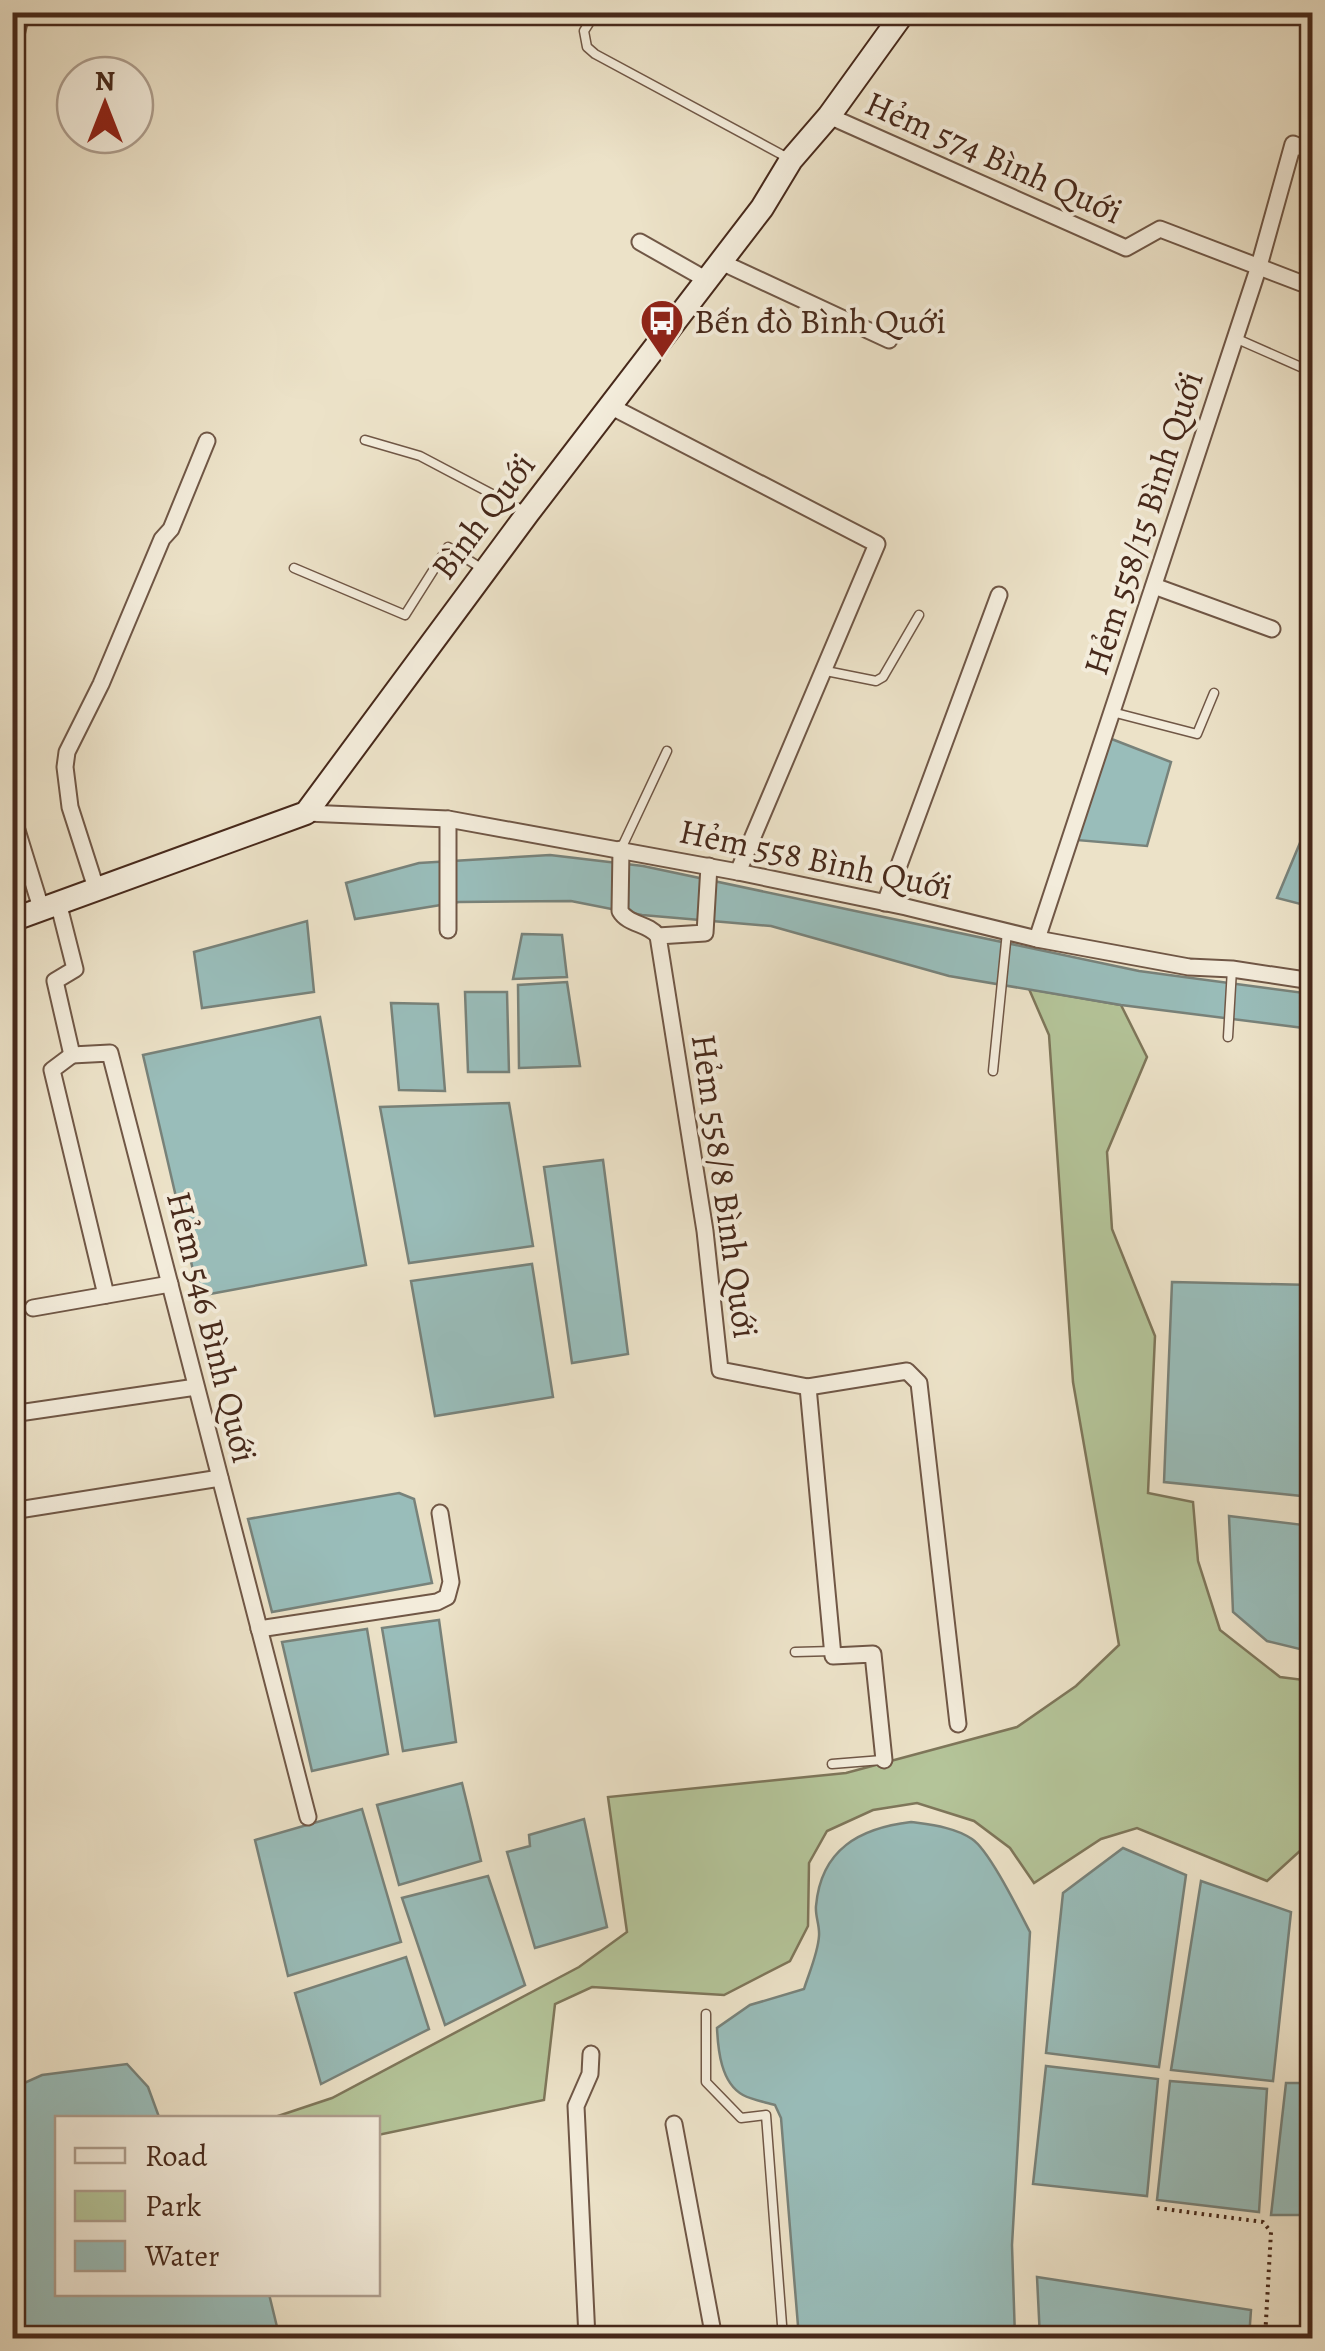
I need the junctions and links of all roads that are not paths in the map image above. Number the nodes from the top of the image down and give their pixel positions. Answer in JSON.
{"nodes":[{"id":1,"x":596,"y":12,"type":"edge"},
{"id":2,"x":904,"y":12,"type":"edge"},
{"id":3,"x":22,"y":14,"type":"edge"},
{"id":4,"x":12,"y":52,"type":"edge"},
{"id":5,"x":829,"y":116,"type":"junction"},
{"id":6,"x":1312,"y":152,"type":"edge"},
{"id":7,"x":792,"y":160,"type":"junction"},
{"id":8,"x":640,"y":242,"type":"dead end"},
{"id":9,"x":1259,"y":266,"type":"junction"},
{"id":10,"x":714,"y":271,"type":"junction"},
{"id":11,"x":1301,"y":283,"type":"dead end"},
{"id":12,"x":1236,"y":338,"type":"junction"},
{"id":13,"x":889,"y":340,"type":"dead end"},
{"id":14,"x":1312,"y":372,"type":"edge"},
{"id":15,"x":610,"y":406,"type":"junction"},
{"id":16,"x":207,"y":440,"type":"dead end"},
{"id":17,"x":365,"y":440,"type":"dead end"},
{"id":18,"x":528,"y":514,"type":"junction"},
{"id":19,"x":294,"y":568,"type":"dead end"},
{"id":20,"x":485,"y":570,"type":"junction"},
{"id":21,"x":1154,"y":586,"type":"junction"},
{"id":22,"x":1000,"y":595,"type":"dead end"},
{"id":23,"x":919,"y":615,"type":"dead end"},
{"id":24,"x":1272,"y":629,"type":"dead end"},
{"id":25,"x":826,"y":671,"type":"junction"},
{"id":26,"x":1214,"y":693,"type":"dead end"},
{"id":27,"x":1112,"y":712,"type":"junction"},
{"id":28,"x":668,"y":751,"type":"dead end"},
{"id":29,"x":306,"y":813,"type":"junction"},
{"id":30,"x":12,"y":814,"type":"edge"},
{"id":31,"x":448,"y":819,"type":"junction"},
{"id":32,"x":620,"y":853,"type":"junction"},
{"id":33,"x":709,"y":871,"type":"junction"},
{"id":34,"x":738,"y":872,"type":"junction"},
{"id":35,"x":96,"y":888,"type":"junction"},
{"id":36,"x":885,"y":903,"type":"junction"},
{"id":37,"x":50,"y":905,"type":"junction"},
{"id":38,"x":12,"y":920,"type":"edge"},
{"id":39,"x":448,"y":930,"type":"dead end"},
{"id":40,"x":658,"y":936,"type":"junction"},
{"id":41,"x":1007,"y":936,"type":"junction"},
{"id":42,"x":1037,"y":939,"type":"junction"},
{"id":43,"x":1232,"y":969,"type":"junction"},
{"id":44,"x":1312,"y":981,"type":"edge"},
{"id":45,"x":1228,"y":1037,"type":"dead end"},
{"id":46,"x":72,"y":1055,"type":"junction"},
{"id":47,"x":993,"y":1071,"type":"dead end"},
{"id":48,"x":170,"y":1284,"type":"junction"},
{"id":49,"x":106,"y":1295,"type":"junction"},
{"id":50,"x":32,"y":1308,"type":"dead end"},
{"id":51,"x":196,"y":1387,"type":"junction"},
{"id":52,"x":808,"y":1388,"type":"junction"},
{"id":53,"x":12,"y":1414,"type":"edge"},
{"id":54,"x":220,"y":1478,"type":"junction"},
{"id":55,"x":12,"y":1511,"type":"edge"},
{"id":56,"x":440,"y":1512,"type":"dead end"},
{"id":57,"x":259,"y":1629,"type":"junction"},
{"id":58,"x":795,"y":1652,"type":"dead end"},
{"id":59,"x":833,"y":1652,"type":"junction"},
{"id":60,"x":958,"y":1724,"type":"dead end"},
{"id":61,"x":884,"y":1760,"type":"joint"},
{"id":62,"x":832,"y":1764,"type":"dead end"},
{"id":63,"x":308,"y":1817,"type":"dead end"},
{"id":64,"x":706,"y":2014,"type":"dead end"},
{"id":65,"x":592,"y":2054,"type":"dead end"},
{"id":66,"x":674,"y":2124,"type":"dead end"},
{"id":67,"x":587,"y":2338,"type":"edge"},
{"id":68,"x":714,"y":2338,"type":"edge"},
{"id":69,"x":782,"y":2338,"type":"edge"}],
"edges":[{"from":1,"to":7,"type":"lane"},
{"from":2,"to":5,"type":"main road","name":"Bình Quới"},
{"from":3,"to":4,"type":"street"},
{"from":5,"to":7,"type":"main road","name":"Bình Quới"},
{"from":5,"to":9,"type":"street","name":"Hẻm 574 Bình Quới"},
{"from":6,"to":9,"type":"street","name":"Hẻm 558/15 Bình Quới"},
{"from":7,"to":10,"type":"main road","name":"Bình Quới"},
{"from":8,"to":10,"type":"street"},
{"from":9,"to":11,"type":"street","name":"Hẻm 574 Bình Quới"},
{"from":9,"to":12,"type":"street","name":"Hẻm 558/15 Bình Quới"},
{"from":10,"to":13,"type":"street"},
{"from":10,"to":15,"type":"main road","name":"Bình Quới"},
{"from":12,"to":14,"type":"lane"},
{"from":12,"to":21,"type":"street","name":"Hẻm 558/15 Bình Quới"},
{"from":15,"to":18,"type":"main road","name":"Bình Quới"},
{"from":15,"to":25,"type":"street"},
{"from":16,"to":35,"type":"street"},
{"from":17,"to":18,"type":"lane"},
{"from":18,"to":20,"type":"main road","name":"Bình Quới"},
{"from":19,"to":20,"type":"lane"},
{"from":20,"to":29,"type":"main road","name":"Bình Quới"},
{"from":21,"to":24,"type":"street"},
{"from":21,"to":27,"type":"street","name":"Hẻm 558/15 Bình Quới"},
{"from":22,"to":36,"type":"street"},
{"from":23,"to":25,"type":"lane"},
{"from":25,"to":34,"type":"street"},
{"from":26,"to":27,"type":"lane"},
{"from":27,"to":42,"type":"street","name":"Hẻm 558/15 Bình Quới"},
{"from":28,"to":32,"type":"lane"},
{"from":29,"to":31,"type":"street","name":"Hẻm 558 Bình Quới"},
{"from":29,"to":35,"type":"main road"},
{"from":30,"to":37,"type":"street"},
{"from":31,"to":32,"type":"street","name":"Hẻm 558 Bình Quới"},
{"from":31,"to":39,"type":"street"},
{"from":32,"to":33,"type":"street","name":"Hẻm 558 Bình Quới"},
{"from":32,"to":40,"type":"street"},
{"from":33,"to":34,"type":"street","name":"Hẻm 558 Bình Quới"},
{"from":33,"to":40,"type":"street"},
{"from":34,"to":36,"type":"street","name":"Hẻm 558 Bình Quới"},
{"from":35,"to":37,"type":"main road"},
{"from":36,"to":41,"type":"street","name":"Hẻm 558 Bình Quới"},
{"from":37,"to":38,"type":"main road"},
{"from":37,"to":46,"type":"street"},
{"from":40,"to":52,"type":"street","name":"Hẻm 558/8 Bình Quới"},
{"from":41,"to":42,"type":"street","name":"Hẻm 558 Bình Quới"},
{"from":41,"to":47,"type":"lane"},
{"from":42,"to":43,"type":"street","name":"Hẻm 558 Bình Quới"},
{"from":43,"to":44,"type":"street","name":"Hẻm 558 Bình Quới"},
{"from":43,"to":45,"type":"lane"},
{"from":46,"to":48,"type":"street","name":"Hẻm 546 Bình Quới"},
{"from":46,"to":49,"type":"street"},
{"from":48,"to":49,"type":"street"},
{"from":48,"to":51,"type":"street","name":"Hẻm 546 Bình Quới"},
{"from":49,"to":50,"type":"street"},
{"from":51,"to":53,"type":"street"},
{"from":51,"to":54,"type":"street","name":"Hẻm 546 Bình Quới"},
{"from":52,"to":59,"type":"street"},
{"from":52,"to":60,"type":"street","name":"Hẻm 558/8 Bình Quới"},
{"from":54,"to":55,"type":"street"},
{"from":54,"to":57,"type":"street","name":"Hẻm 546 Bình Quới"},
{"from":56,"to":57,"type":"street"},
{"from":57,"to":63,"type":"street","name":"Hẻm 546 Bình Quới"},
{"from":58,"to":59,"type":"lane"},
{"from":59,"to":61,"type":"street"},
{"from":61,"to":62,"type":"lane"},
{"from":64,"to":69,"type":"lane"},
{"from":65,"to":67,"type":"street"},
{"from":66,"to":68,"type":"street"}]}
